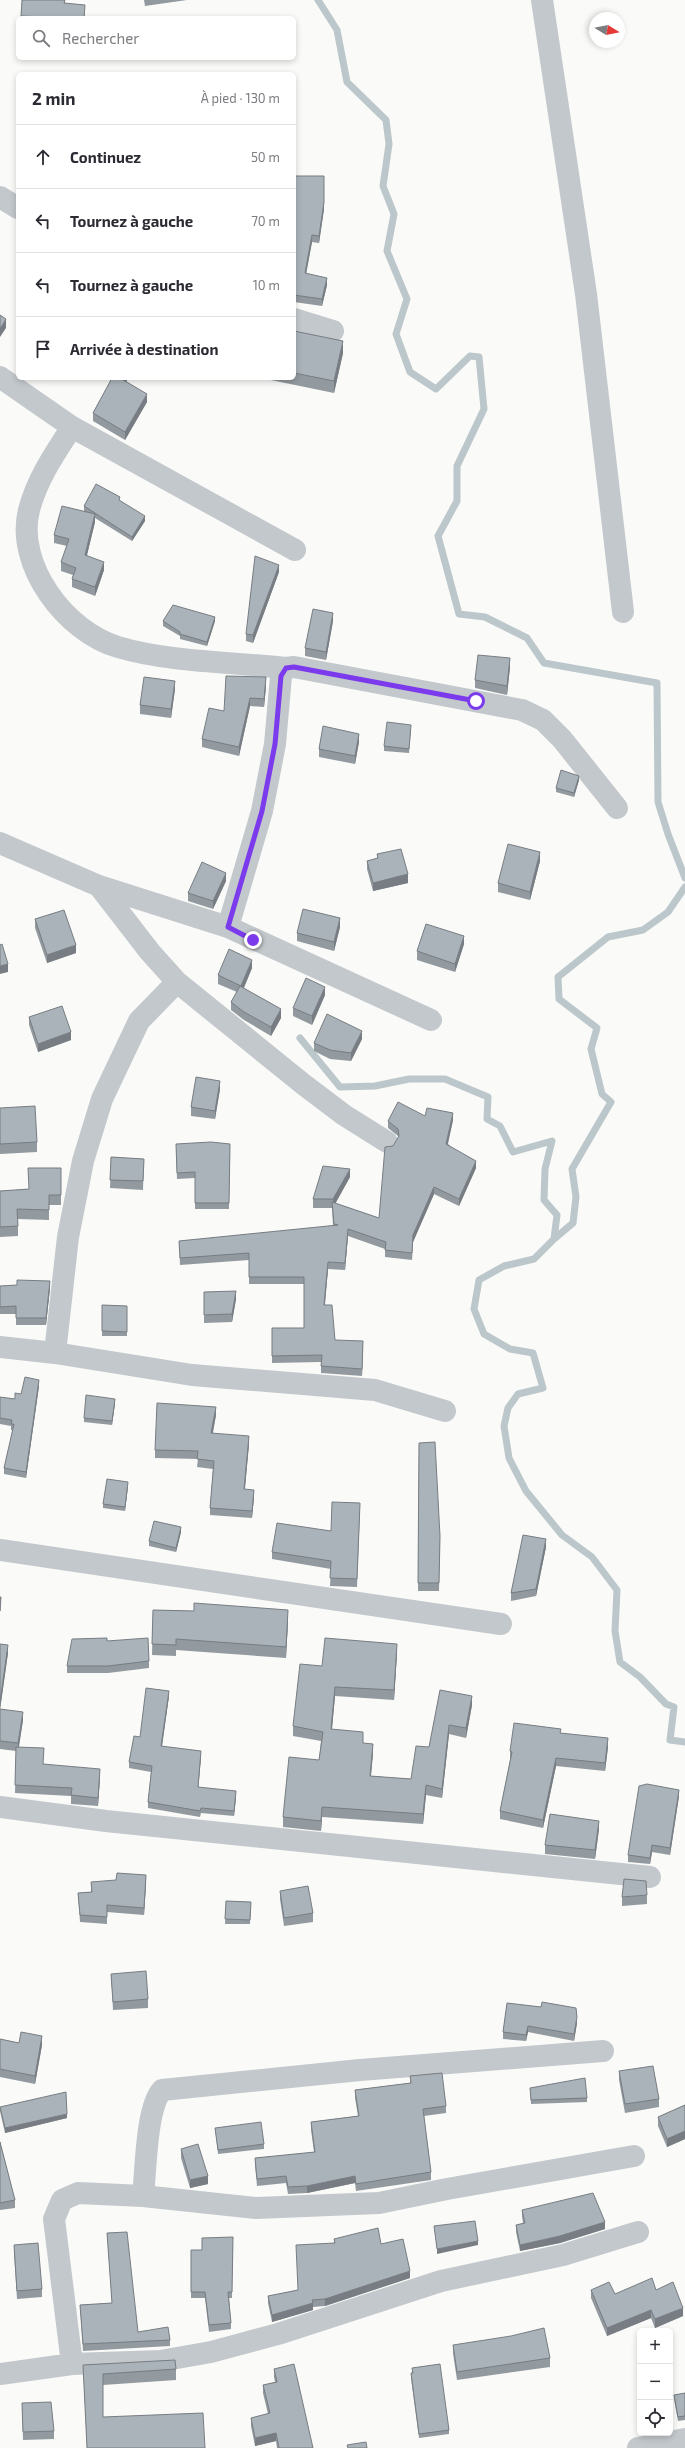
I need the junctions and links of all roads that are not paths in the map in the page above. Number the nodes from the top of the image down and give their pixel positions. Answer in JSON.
{"nodes":[{"id":1,"x":542,"y":0,"type":"edge"},
{"id":2,"x":0,"y":197,"type":"edge"},
{"id":3,"x":16,"y":207,"type":"edge"},
{"id":4,"x":296,"y":320,"type":"edge"},
{"id":5,"x":333,"y":331,"type":"dead end"},
{"id":6,"x":0,"y":377,"type":"edge"},
{"id":7,"x":72,"y":427,"type":"junction"},
{"id":8,"x":295,"y":550,"type":"dead end"},
{"id":9,"x":624,"y":612,"type":"dead end"},
{"id":10,"x":286,"y":668,"type":"junction"},
{"id":11,"x":617,"y":808,"type":"dead end"},
{"id":12,"x":0,"y":843,"type":"edge"},
{"id":13,"x":99,"y":886,"type":"junction"},
{"id":14,"x":228,"y":927,"type":"junction"},
{"id":15,"x":177,"y":982,"type":"junction"},
{"id":16,"x":431,"y":1020,"type":"dead end"},
{"id":17,"x":387,"y":1142,"type":"dead end"},
{"id":18,"x":0,"y":1347,"type":"edge"},
{"id":19,"x":56,"y":1353,"type":"junction"},
{"id":20,"x":444,"y":1411,"type":"dead end"},
{"id":21,"x":0,"y":1550,"type":"edge"},
{"id":22,"x":501,"y":1624,"type":"dead end"},
{"id":23,"x":0,"y":1808,"type":"edge"},
{"id":24,"x":650,"y":1877,"type":"dead end"},
{"id":25,"x":603,"y":2051,"type":"dead end"},
{"id":26,"x":634,"y":2156,"type":"dead end"},
{"id":27,"x":144,"y":2196,"type":"junction"},
{"id":28,"x":638,"y":2232,"type":"dead end"},
{"id":29,"x":72,"y":2364,"type":"junction"},
{"id":30,"x":0,"y":2374,"type":"edge"},
{"id":31,"x":685,"y":2439,"type":"edge"},
{"id":32,"x":638,"y":2448,"type":"edge"}],
"edges":[{"from":1,"to":9,"type":"street"},
{"from":2,"to":3,"type":"street"},
{"from":4,"to":5,"type":"street"},
{"from":6,"to":7,"type":"street"},
{"from":7,"to":8,"type":"street"},
{"from":7,"to":10,"type":"street"},
{"from":10,"to":11,"type":"street"},
{"from":10,"to":14,"type":"street"},
{"from":12,"to":13,"type":"street"},
{"from":13,"to":14,"type":"street"},
{"from":13,"to":15,"type":"street"},
{"from":14,"to":16,"type":"street"},
{"from":15,"to":17,"type":"street"},
{"from":15,"to":19,"type":"street"},
{"from":18,"to":19,"type":"street"},
{"from":19,"to":20,"type":"street"},
{"from":21,"to":22,"type":"street"},
{"from":23,"to":24,"type":"street"},
{"from":25,"to":27,"type":"street"},
{"from":26,"to":27,"type":"street"},
{"from":27,"to":29,"type":"street"},
{"from":28,"to":29,"type":"street"},
{"from":29,"to":30,"type":"street"},
{"from":31,"to":32,"type":"street"}]}
